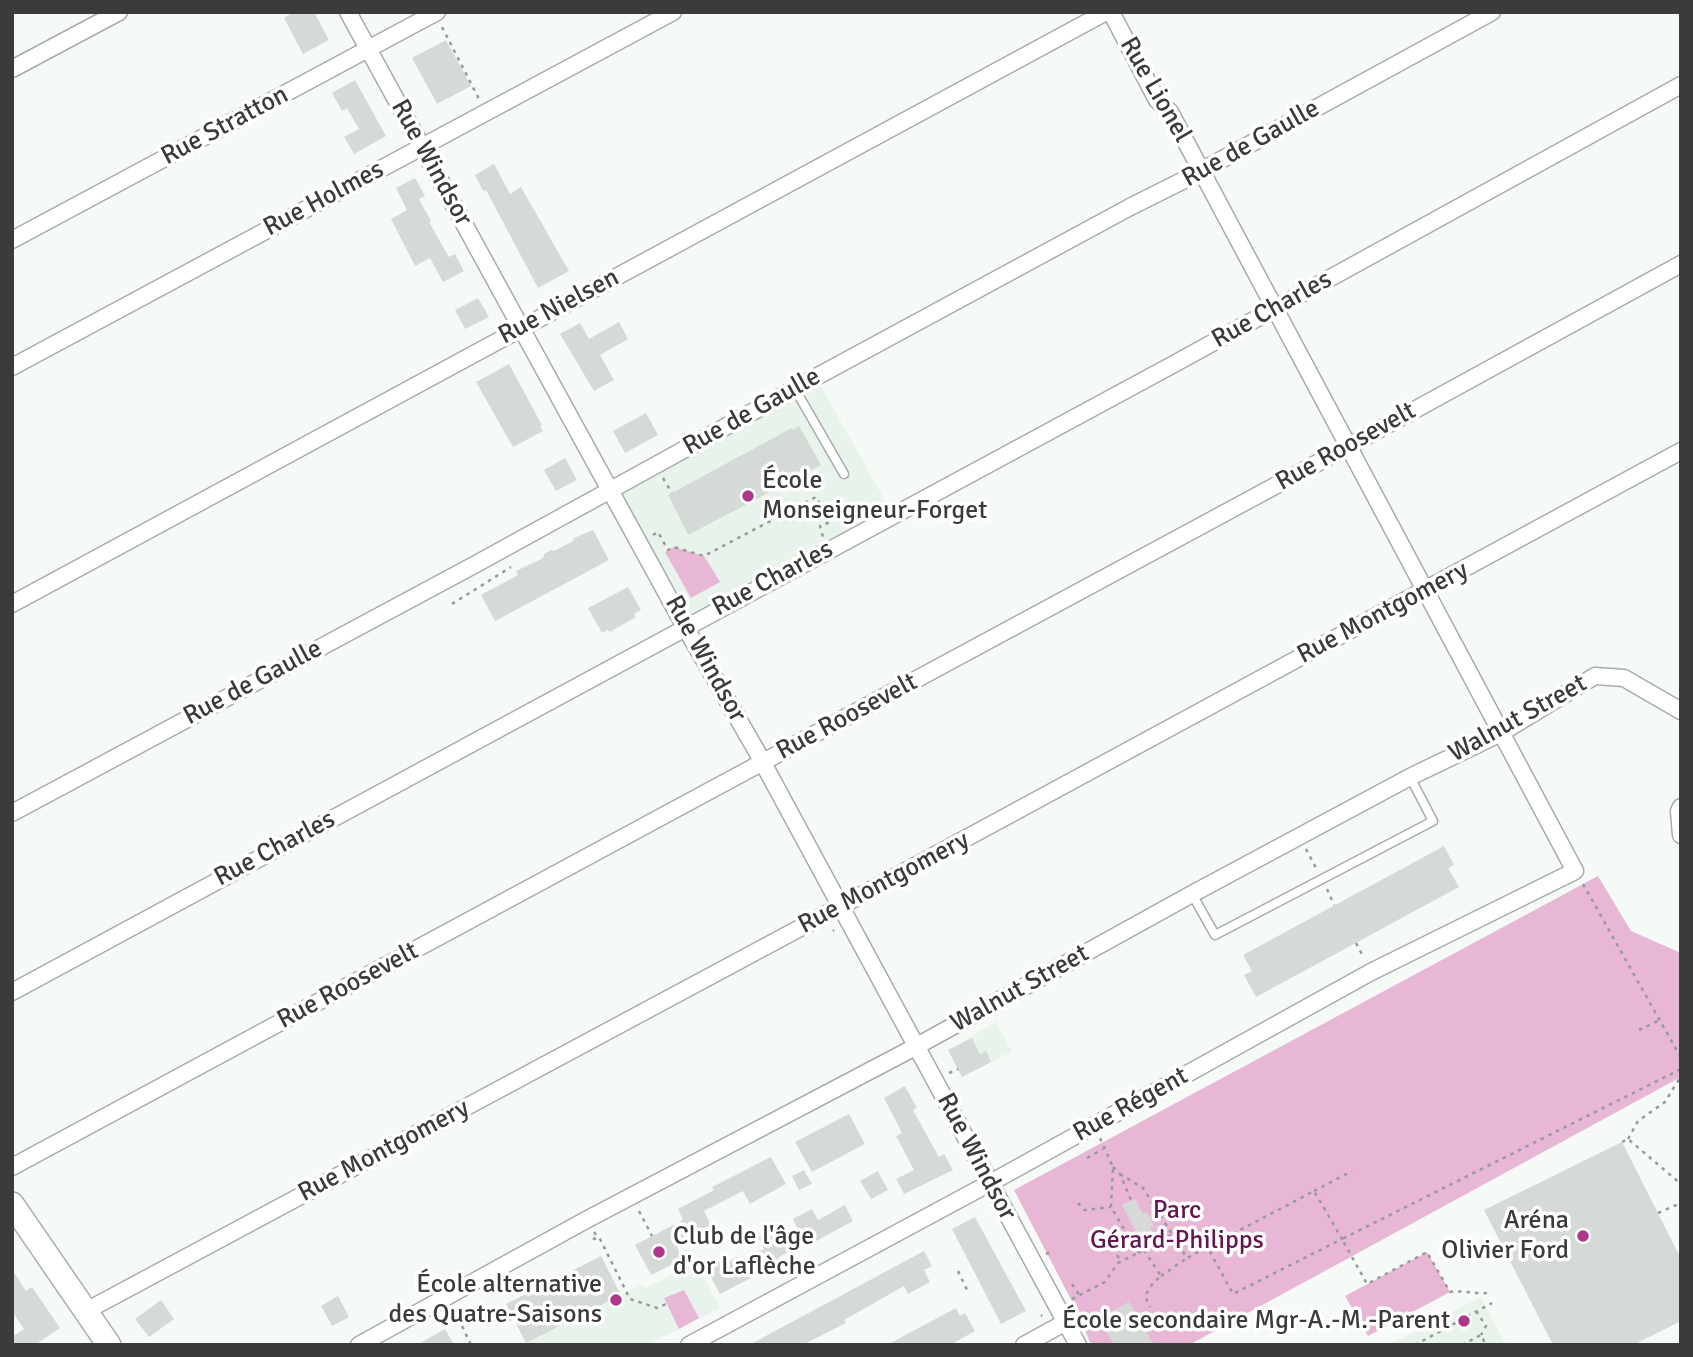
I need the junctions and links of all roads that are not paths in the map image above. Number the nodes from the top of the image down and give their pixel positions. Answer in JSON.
{"nodes":[{"id":1,"x":119,"y":12,"type":"edge"},
{"id":2,"x":348,"y":12,"type":"edge"},
{"id":3,"x":673,"y":12,"type":"edge"},
{"id":4,"x":1109,"y":12,"type":"edge"},
{"id":5,"x":1492,"y":12,"type":"edge"},
{"id":6,"x":436,"y":13,"type":"edge"},
{"id":7,"x":369,"y":49,"type":"junction"},
{"id":8,"x":12,"y":69,"type":"edge"},
{"id":9,"x":1681,"y":85,"type":"edge"},
{"id":10,"x":421,"y":147,"type":"junction"},
{"id":11,"x":1201,"y":171,"type":"junction"},
{"id":12,"x":12,"y":240,"type":"edge"},
{"id":13,"x":1681,"y":264,"type":"edge"},
{"id":14,"x":1275,"y":309,"type":"junction"},
{"id":15,"x":522,"y":327,"type":"junction"},
{"id":16,"x":12,"y":367,"type":"edge"},
{"id":17,"x":795,"y":389,"type":"junction"},
{"id":18,"x":1348,"y":446,"type":"junction"},
{"id":19,"x":1681,"y":451,"type":"edge"},
{"id":20,"x":844,"y":474,"type":"dead end"},
{"id":21,"x":611,"y":489,"type":"junction"},
{"id":22,"x":1425,"y":590,"type":"junction"},
{"id":23,"x":12,"y":604,"type":"edge"},
{"id":24,"x":685,"y":627,"type":"junction"},
{"id":25,"x":1681,"y":711,"type":"edge"},
{"id":26,"x":1501,"y":733,"type":"junction"},
{"id":27,"x":763,"y":762,"type":"junction"},
{"id":28,"x":1410,"y":777,"type":"junction"},
{"id":29,"x":1681,"y":807,"type":"edge"},
{"id":30,"x":12,"y":813,"type":"edge"},
{"id":31,"x":1681,"y":835,"type":"edge"},
{"id":32,"x":1578,"y":876,"type":"joint"},
{"id":33,"x":1192,"y":894,"type":"junction"},
{"id":34,"x":841,"y":906,"type":"junction"},
{"id":35,"x":12,"y":992,"type":"edge"},
{"id":36,"x":917,"y":1046,"type":"junction"},
{"id":37,"x":12,"y":1167,"type":"edge"},
{"id":38,"x":990,"y":1183,"type":"junction"},
{"id":39,"x":12,"y":1204,"type":"edge"},
{"id":40,"x":86,"y":1311,"type":"junction"},
{"id":41,"x":1066,"y":1322,"type":"junction"},
{"id":42,"x":109,"y":1345,"type":"edge"},
{"id":43,"x":359,"y":1345,"type":"edge"},
{"id":44,"x":690,"y":1345,"type":"edge"},
{"id":45,"x":1024,"y":1345,"type":"edge"},
{"id":46,"x":1078,"y":1345,"type":"edge"}],
"edges":[{"from":1,"to":8,"type":"street"},
{"from":2,"to":7,"type":"street","name":"Rue Windsor"},
{"from":3,"to":10,"type":"street","name":"Rue Holmes"},
{"from":4,"to":11,"type":"street","name":"Rue Lionel"},
{"from":4,"to":15,"type":"street","name":"Rue Nielsen"},
{"from":5,"to":11,"type":"street","name":"Rue de Gaulle"},
{"from":6,"to":7,"type":"street","name":"Rue Stratton"},
{"from":7,"to":10,"type":"street","name":"Rue Windsor"},
{"from":7,"to":12,"type":"street","name":"Rue Stratton"},
{"from":9,"to":14,"type":"street","name":"Rue Charles"},
{"from":10,"to":15,"type":"street","name":"Rue Windsor"},
{"from":10,"to":16,"type":"street","name":"Rue Holmes"},
{"from":11,"to":14,"type":"street","name":"Rue Lionel"},
{"from":11,"to":17,"type":"street","name":"Rue de Gaulle"},
{"from":13,"to":18,"type":"street","name":"Rue Roosevelt"},
{"from":14,"to":18,"type":"street","name":"Rue Lionel"},
{"from":14,"to":24,"type":"street","name":"Rue Charles"},
{"from":15,"to":21,"type":"street","name":"Rue Windsor"},
{"from":15,"to":23,"type":"street","name":"Rue Nielsen"},
{"from":17,"to":20,"type":"lane"},
{"from":17,"to":21,"type":"street","name":"Rue de Gaulle"},
{"from":18,"to":22,"type":"street","name":"Rue Lionel"},
{"from":18,"to":27,"type":"street","name":"Rue Roosevelt"},
{"from":19,"to":22,"type":"street","name":"Rue Montgomery"},
{"from":21,"to":24,"type":"street","name":"Rue Windsor"},
{"from":21,"to":30,"type":"street","name":"Rue de Gaulle"},
{"from":22,"to":26,"type":"street","name":"Rue Lionel"},
{"from":22,"to":34,"type":"street","name":"Rue Montgomery"},
{"from":24,"to":27,"type":"street","name":"Rue Windsor"},
{"from":24,"to":35,"type":"street","name":"Rue Charles"},
{"from":25,"to":26,"type":"street","name":"Walnut Street"},
{"from":26,"to":28,"type":"street","name":"Walnut Street"},
{"from":26,"to":32,"type":"street","name":"Rue Lionel"},
{"from":27,"to":34,"type":"street","name":"Rue Windsor"},
{"from":27,"to":37,"type":"street","name":"Rue Roosevelt"},
{"from":28,"to":33,"type":"street","name":"Walnut Street"},
{"from":28,"to":33,"type":"lane"},
{"from":29,"to":31,"type":"street"},
{"from":32,"to":38,"type":"street","name":"Rue Régent"},
{"from":33,"to":36,"type":"street","name":"Walnut Street"},
{"from":34,"to":36,"type":"street","name":"Rue Windsor"},
{"from":34,"to":40,"type":"street","name":"Rue Montgomery"},
{"from":36,"to":38,"type":"street","name":"Rue Windsor"},
{"from":36,"to":43,"type":"street","name":"Walnut Street"},
{"from":38,"to":41,"type":"street","name":"Rue Windsor"},
{"from":38,"to":44,"type":"street","name":"Rue Régent"},
{"from":39,"to":40,"type":"main road"},
{"from":40,"to":42,"type":"main road"},
{"from":41,"to":45,"type":"street"},
{"from":41,"to":46,"type":"street","name":"Rue Windsor"}]}
